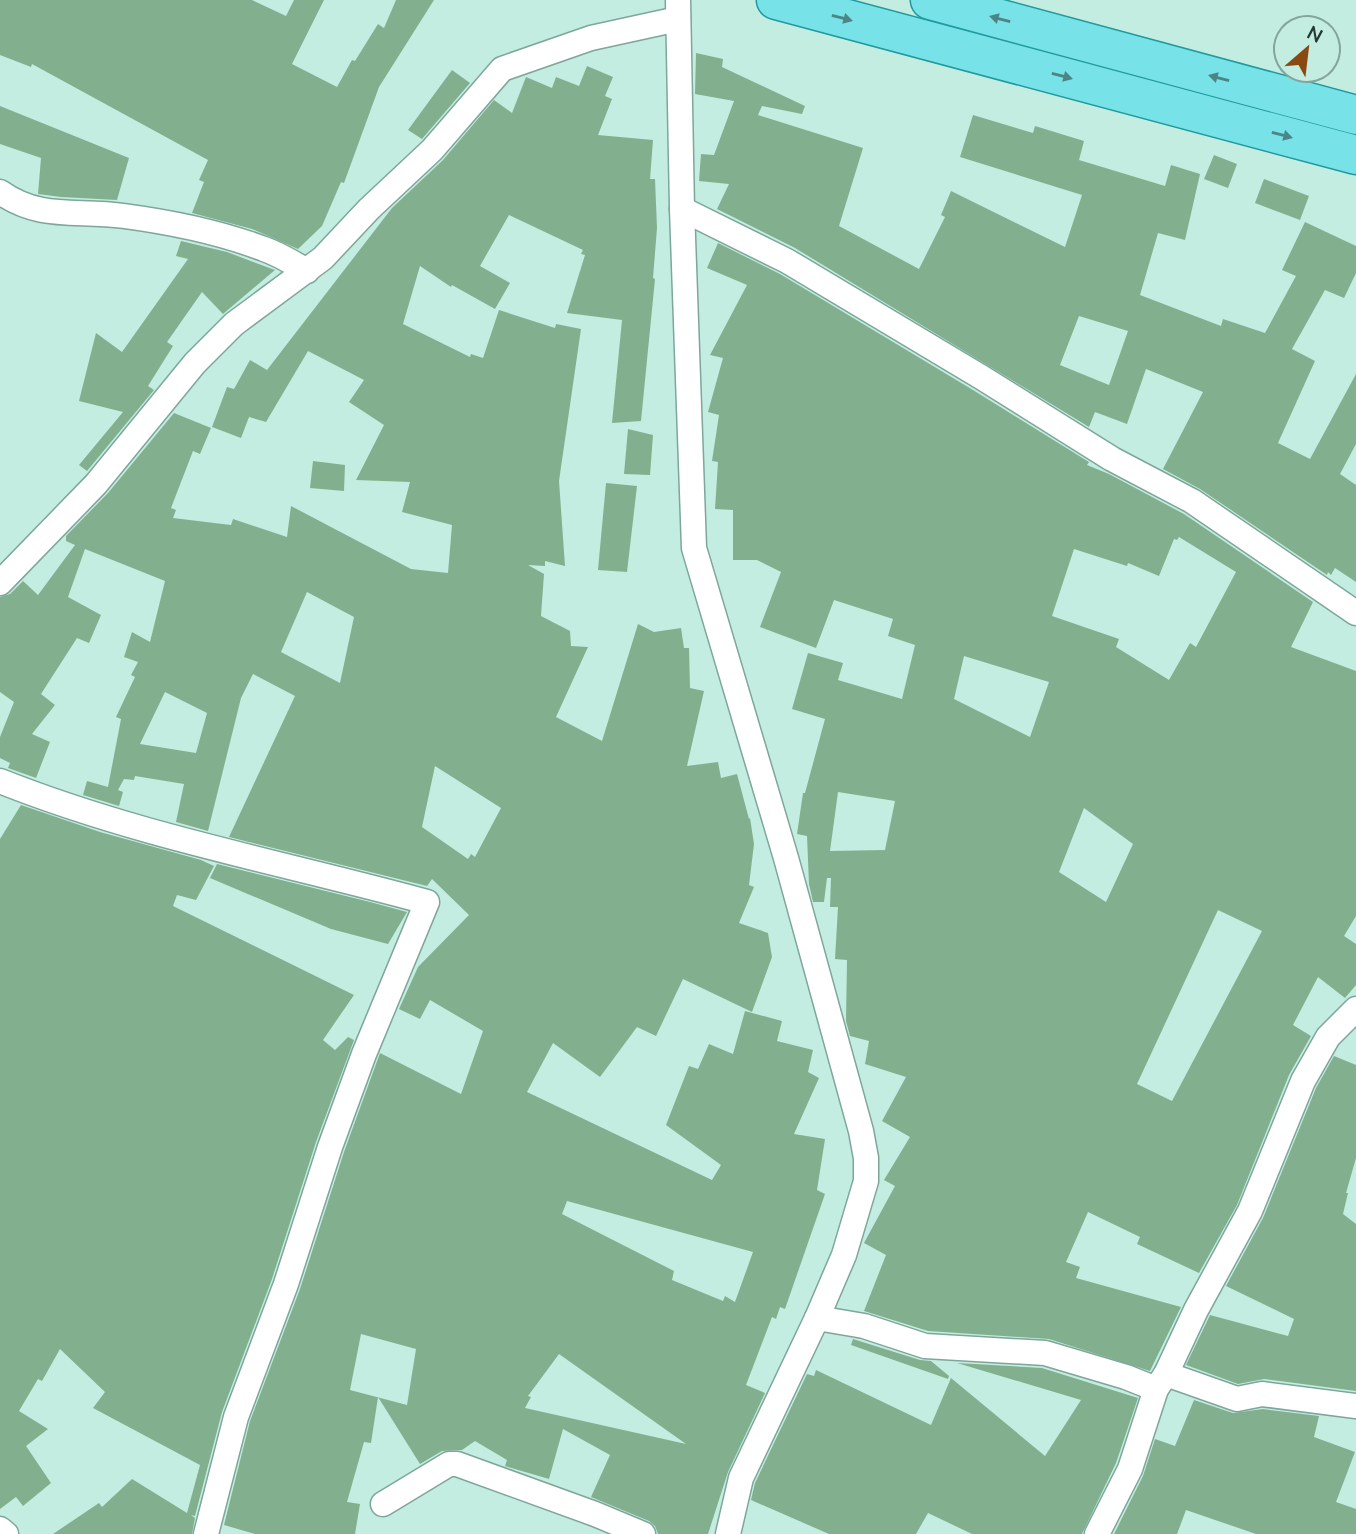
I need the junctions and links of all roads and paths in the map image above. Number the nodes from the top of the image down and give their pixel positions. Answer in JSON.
{"nodes":[{"id":1,"x":776,"y":0,"type":"edge"},
{"id":2,"x":930,"y":0,"type":"edge"},
{"id":3,"x":678,"y":9,"type":"edge"},
{"id":4,"x":1356,"y":115,"type":"edge"},
{"id":5,"x":1356,"y":155,"type":"edge"},
{"id":6,"x":0,"y":192,"type":"edge"},
{"id":7,"x":682,"y":209,"type":"junction"},
{"id":8,"x":307,"y":271,"type":"junction"},
{"id":9,"x":0,"y":583,"type":"edge"},
{"id":10,"x":1356,"y":613,"type":"edge"},
{"id":11,"x":0,"y":781,"type":"edge"},
{"id":12,"x":1356,"y":1009,"type":"edge"},
{"id":13,"x":817,"y":1318,"type":"junction"},
{"id":14,"x":1161,"y":1381,"type":"junction"},
{"id":15,"x":1356,"y":1406,"type":"edge"},
{"id":16,"x":383,"y":1504,"type":"dead end"},
{"id":17,"x":0,"y":1529,"type":"edge"},
{"id":18,"x":6,"y":1534,"type":"edge"},
{"id":19,"x":206,"y":1534,"type":"edge"},
{"id":20,"x":643,"y":1534,"type":"edge"},
{"id":21,"x":727,"y":1534,"type":"edge"},
{"id":22,"x":1097,"y":1534,"type":"edge"}],
"edges":[{"from":1,"to":5,"type":"main road","one_way":true},
{"from":4,"to":2,"type":"main road","one_way":true},
{"from":3,"to":7,"type":"street"},
{"from":3,"to":8,"type":"street"},
{"from":6,"to":8,"type":"street"},
{"from":7,"to":10,"type":"street"},
{"from":7,"to":13,"type":"street"},
{"from":8,"to":9,"type":"street"},
{"from":11,"to":19,"type":"street"},
{"from":12,"to":14,"type":"street"},
{"from":13,"to":14,"type":"street"},
{"from":13,"to":21,"type":"street"},
{"from":14,"to":15,"type":"street"},
{"from":14,"to":22,"type":"street"},
{"from":16,"to":20,"type":"street"},
{"from":17,"to":18,"type":"street"}]}
